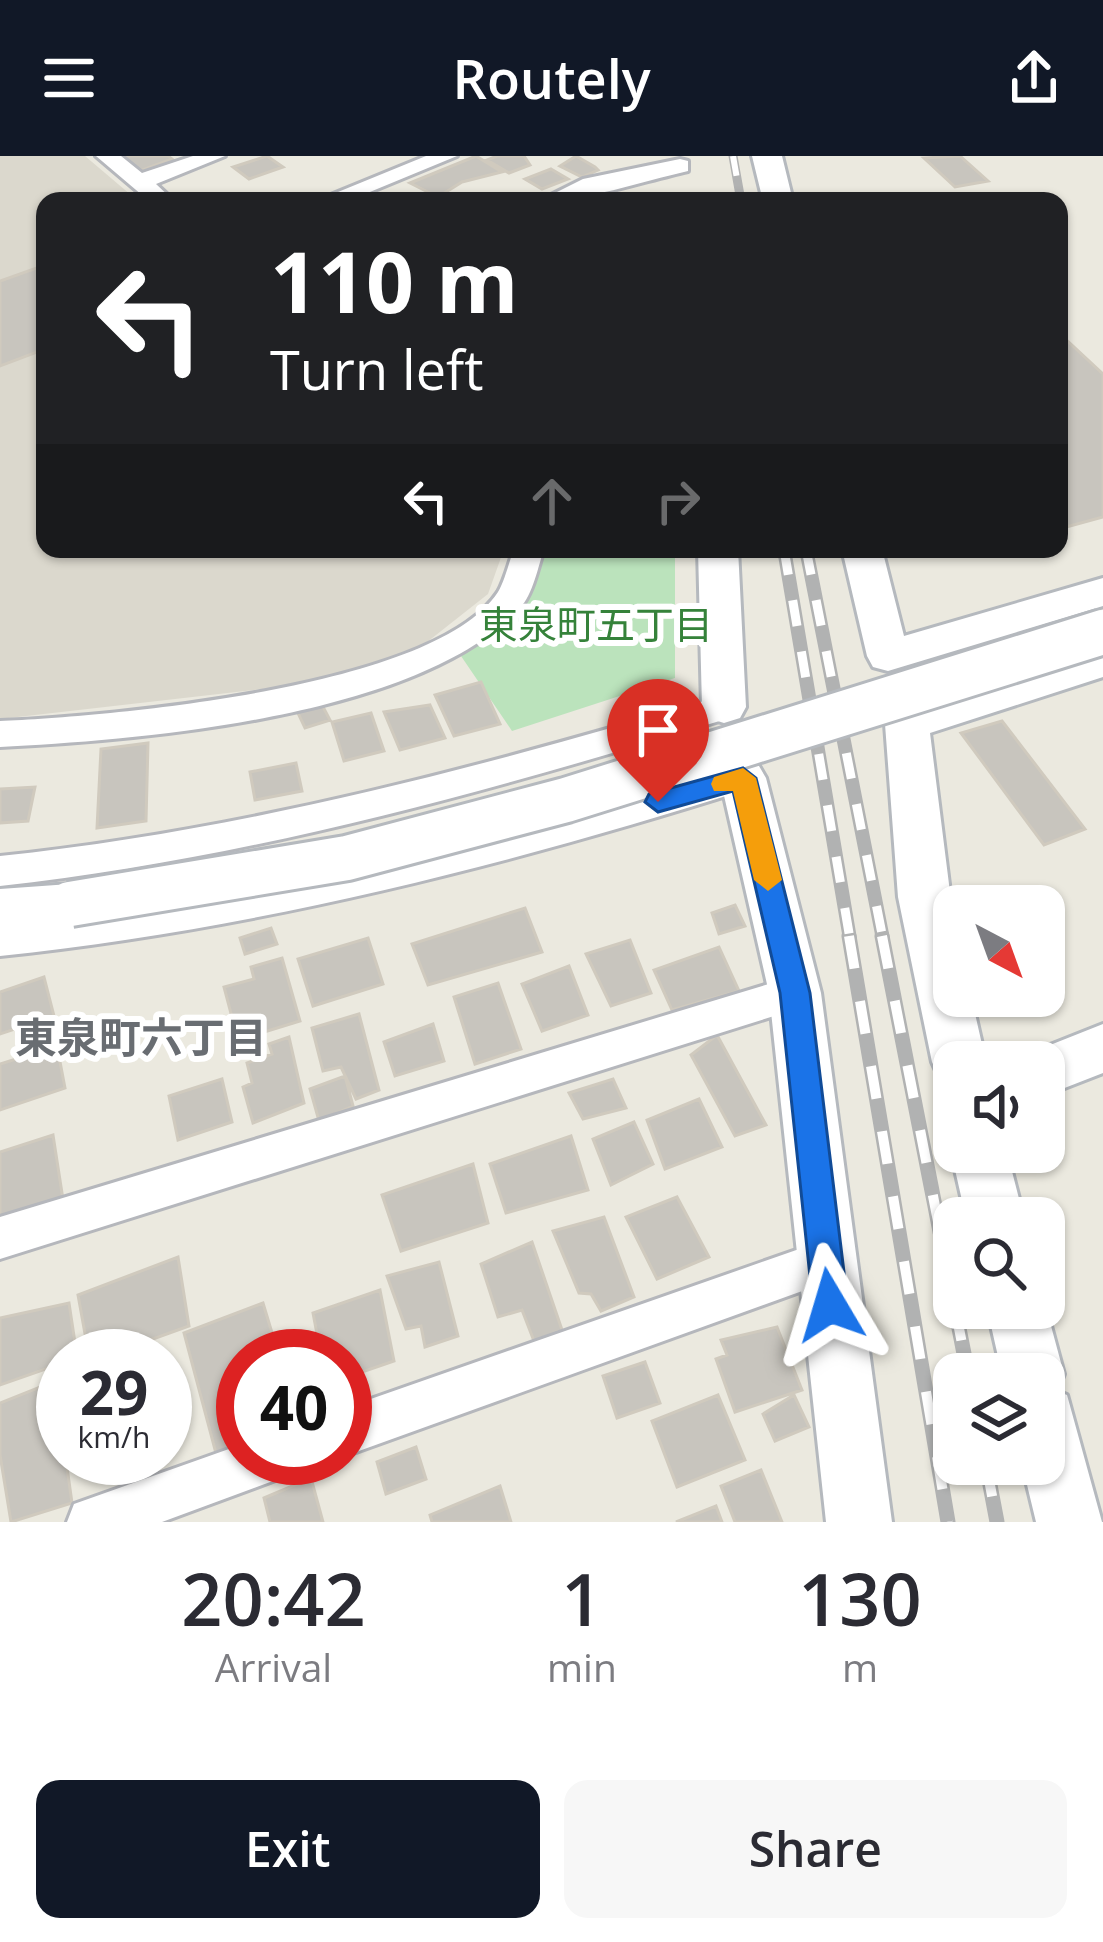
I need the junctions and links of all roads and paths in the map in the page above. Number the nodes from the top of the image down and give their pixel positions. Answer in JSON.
{"nodes":[{"id":1,"x":107,"y":156,"type":"edge"},
{"id":2,"x":214,"y":156,"type":"edge"},
{"id":3,"x":446,"y":156,"type":"edge"},
{"id":4,"x":767,"y":156,"type":"edge"},
{"id":5,"x":680,"y":168,"type":"edge"},
{"id":6,"x":140,"y":182,"type":"junction"},
{"id":7,"x":152,"y":192,"type":"edge"},
{"id":8,"x":351,"y":192,"type":"edge"},
{"id":9,"x":572,"y":192,"type":"edge"},
{"id":10,"x":776,"y":192,"type":"edge"},
{"id":11,"x":526,"y":558,"type":"edge"},
{"id":12,"x":718,"y":558,"type":"edge"},
{"id":13,"x":864,"y":558,"type":"edge"},
{"id":14,"x":1103,"y":592,"type":"edge"},
{"id":15,"x":1103,"y":632,"type":"edge"},
{"id":16,"x":1103,"y":661,"type":"edge"},
{"id":17,"x":724,"y":707,"type":"joint"},
{"id":18,"x":0,"y":734,"type":"edge"},
{"id":19,"x":743,"y":778,"type":"joint"},
{"id":20,"x":0,"y":871,"type":"edge"},
{"id":21,"x":0,"y":909,"type":"edge"},
{"id":22,"x":0,"y":940,"type":"edge"},
{"id":23,"x":795,"y":993,"type":"junction"},
{"id":24,"x":954,"y":1041,"type":"edge"},
{"id":25,"x":1103,"y":1048,"type":"edge"},
{"id":26,"x":1065,"y":1063,"type":"edge"},
{"id":27,"x":0,"y":1238,"type":"edge"},
{"id":28,"x":825,"y":1262,"type":"junction"},
{"id":29,"x":372,"y":1422,"type":"edge"},
{"id":30,"x":216,"y":1478,"type":"edge"},
{"id":31,"x":1060,"y":1485,"type":"edge"},
{"id":32,"x":92,"y":1522,"type":"edge"},
{"id":33,"x":860,"y":1522,"type":"edge"},
{"id":34,"x":1069,"y":1522,"type":"edge"}],
"edges":[{"from":1,"to":6,"type":"street"},
{"from":2,"to":6,"type":"street"},
{"from":3,"to":8,"type":"street"},
{"from":4,"to":10,"type":"street"},
{"from":5,"to":9,"type":"street"},
{"from":6,"to":7,"type":"street"},
{"from":11,"to":18,"type":"street"},
{"from":12,"to":17,"type":"street"},
{"from":13,"to":14,"type":"street"},
{"from":15,"to":21,"type":"street","bridge":true},
{"from":16,"to":24,"type":"street"},
{"from":17,"to":20,"type":"street"},
{"from":19,"to":22,"type":"street"},
{"from":19,"to":23,"type":"street"},
{"from":23,"to":27,"type":"street"},
{"from":23,"to":28,"type":"street"},
{"from":25,"to":26,"type":"street"},
{"from":28,"to":29,"type":"street"},
{"from":28,"to":33,"type":"street"},
{"from":30,"to":32,"type":"street"},
{"from":31,"to":34,"type":"street"}]}
